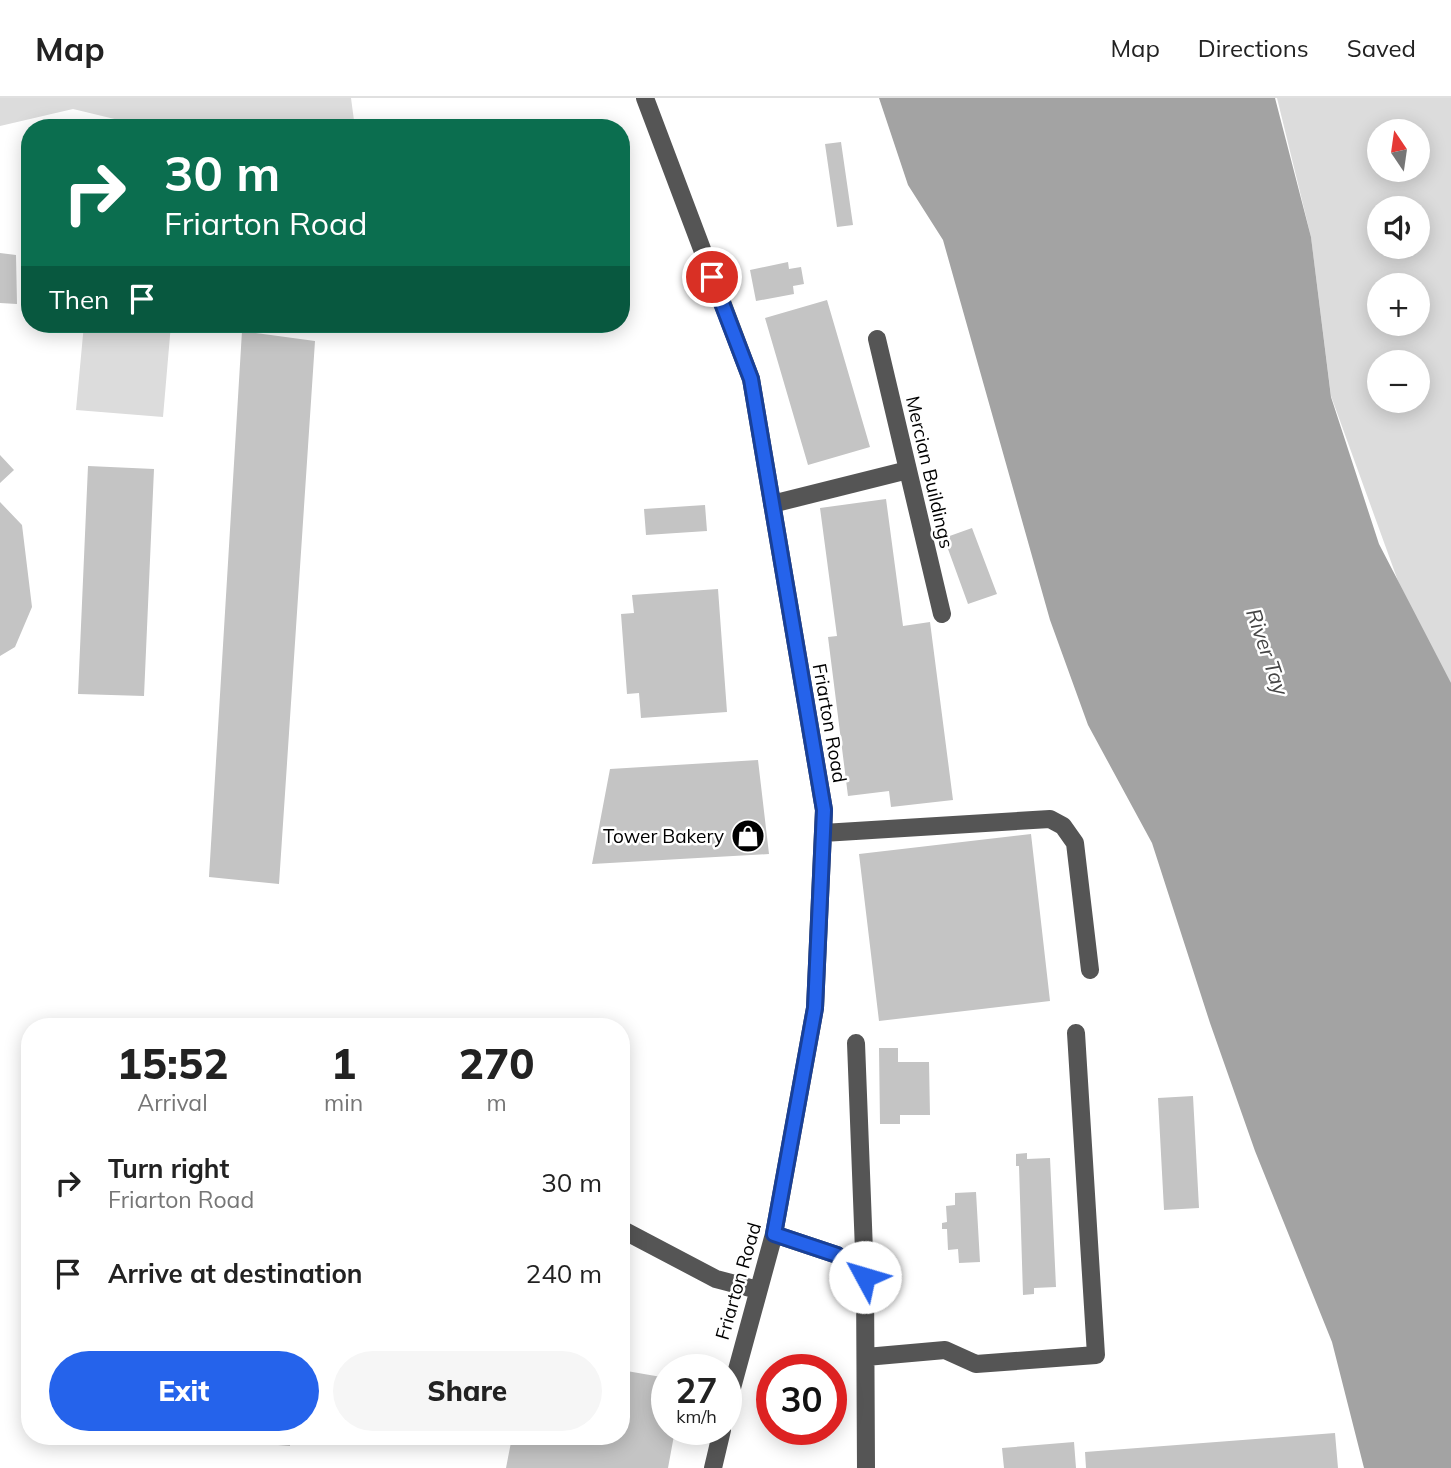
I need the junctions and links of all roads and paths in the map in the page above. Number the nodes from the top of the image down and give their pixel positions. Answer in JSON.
{"nodes":[{"id":1,"x":645,"y":98,"type":"edge"},
{"id":2,"x":877,"y":339,"type":"dead end"},
{"id":3,"x":908,"y":470,"type":"junction"},
{"id":4,"x":772,"y":504,"type":"junction"},
{"id":5,"x":942,"y":614,"type":"dead end"},
{"id":6,"x":823,"y":832,"type":"junction"},
{"id":7,"x":1090,"y":970,"type":"dead end"},
{"id":8,"x":1076,"y":1033,"type":"dead end"},
{"id":9,"x":856,"y":1043,"type":"dead end"},
{"id":10,"x":630,"y":1234,"type":"edge"},
{"id":11,"x":774,"y":1234,"type":"junction"},
{"id":12,"x":865,"y":1277,"type":"junction"},
{"id":13,"x":758,"y":1290,"type":"junction"},
{"id":14,"x":741,"y":1354,"type":"edge"},
{"id":15,"x":866,"y":1357,"type":"junction"},
{"id":16,"x":718,"y":1445,"type":"edge"},
{"id":17,"x":713,"y":1468,"type":"edge"},
{"id":18,"x":866,"y":1468,"type":"edge"}],
"edges":[{"from":1,"to":4,"type":"street","name":"Friarton Road"},
{"from":2,"to":3,"type":"street","name":"Mercian Buildings"},
{"from":3,"to":4,"type":"street"},
{"from":3,"to":5,"type":"street","name":"Mercian Buildings"},
{"from":4,"to":6,"type":"street","name":"Friarton Road"},
{"from":6,"to":7,"type":"street"},
{"from":6,"to":11,"type":"street","name":"Friarton Road"},
{"from":8,"to":15,"type":"street"},
{"from":9,"to":12,"type":"street"},
{"from":10,"to":13,"type":"street"},
{"from":11,"to":12,"type":"street"},
{"from":11,"to":13,"type":"street","name":"Friarton Road"},
{"from":12,"to":15,"type":"street"},
{"from":13,"to":14,"type":"street","name":"Friarton Road"},
{"from":15,"to":18,"type":"street"},
{"from":16,"to":17,"type":"street"}]}
